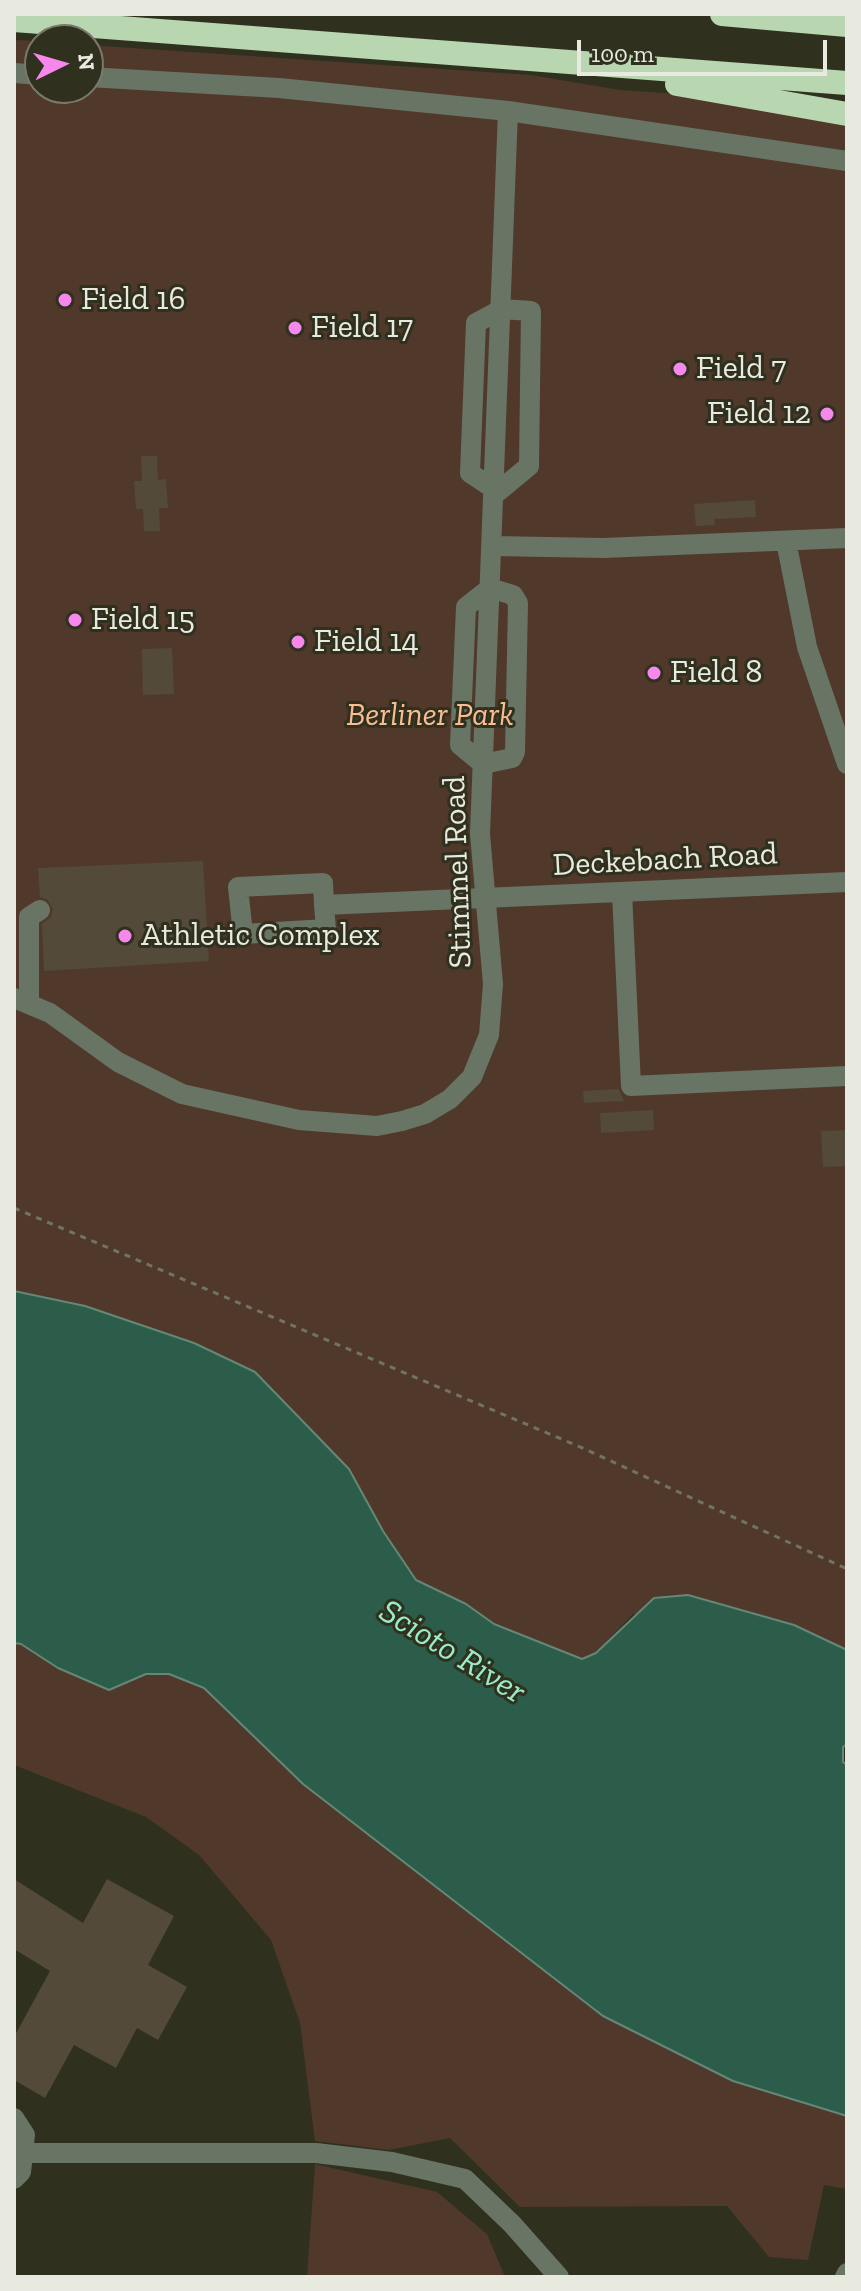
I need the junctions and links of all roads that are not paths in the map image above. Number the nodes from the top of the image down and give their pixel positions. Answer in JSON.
{"nodes":[{"id":1,"x":722,"y":14,"type":"edge"},
{"id":2,"x":14,"y":20,"type":"edge"},
{"id":3,"x":847,"y":25,"type":"edge"},
{"id":4,"x":541,"y":61,"type":"junction"},
{"id":5,"x":104,"y":78,"type":"edge"},
{"id":6,"x":847,"y":83,"type":"edge"},
{"id":7,"x":508,"y":111,"type":"junction"},
{"id":8,"x":847,"y":114,"type":"edge"},
{"id":9,"x":847,"y":161,"type":"edge"},
{"id":10,"x":502,"y":309,"type":"junction"},
{"id":11,"x":494,"y":492,"type":"junction"},
{"id":12,"x":847,"y":538,"type":"edge"},
{"id":13,"x":786,"y":541,"type":"junction"},
{"id":14,"x":492,"y":546,"type":"junction"},
{"id":15,"x":490,"y":588,"type":"junction"},
{"id":16,"x":483,"y":764,"type":"junction"},
{"id":17,"x":847,"y":764,"type":"edge"},
{"id":18,"x":847,"y":882,"type":"edge"},
{"id":19,"x":622,"y":892,"type":"junction"},
{"id":20,"x":486,"y":899,"type":"junction"},
{"id":21,"x":324,"y":905,"type":"junction"},
{"id":22,"x":40,"y":910,"type":"dead end"},
{"id":23,"x":21,"y":1001,"type":"edge"},
{"id":24,"x":847,"y":1076,"type":"edge"},
{"id":25,"x":14,"y":2118,"type":"edge"},
{"id":26,"x":23,"y":2153,"type":"junction"},
{"id":27,"x":14,"y":2179,"type":"edge"},
{"id":28,"x":559,"y":2277,"type":"edge"}],
"edges":[{"from":1,"to":3,"type":"highway"},
{"from":2,"to":4,"type":"highway"},
{"from":4,"to":6,"type":"highway"},
{"from":4,"to":8,"type":"highway"},
{"from":5,"to":7,"type":"street"},
{"from":7,"to":9,"type":"street"},
{"from":7,"to":10,"type":"street","name":"Stimmel Road"},
{"from":10,"to":11,"type":"street","name":"Stimmel Road"},
{"from":10,"to":11,"type":"street"},
{"from":11,"to":14,"type":"street","name":"Stimmel Road"},
{"from":12,"to":13,"type":"street"},
{"from":13,"to":14,"type":"street"},
{"from":13,"to":17,"type":"street"},
{"from":14,"to":15,"type":"street","name":"Stimmel Road"},
{"from":15,"to":16,"type":"street","name":"Stimmel Road"},
{"from":15,"to":16,"type":"street"},
{"from":16,"to":20,"type":"street","name":"Stimmel Road"},
{"from":18,"to":19,"type":"street","name":"Deckebach Road"},
{"from":19,"to":20,"type":"street","name":"Deckebach Road"},
{"from":19,"to":24,"type":"street"},
{"from":20,"to":21,"type":"street","name":"Deckebach Road"},
{"from":20,"to":23,"type":"street","name":"Stimmel Road"},
{"from":21,"to":21,"type":"street"},
{"from":22,"to":23,"type":"street"},
{"from":25,"to":26,"type":"street"},
{"from":26,"to":27,"type":"street"},
{"from":26,"to":28,"type":"street"}]}
